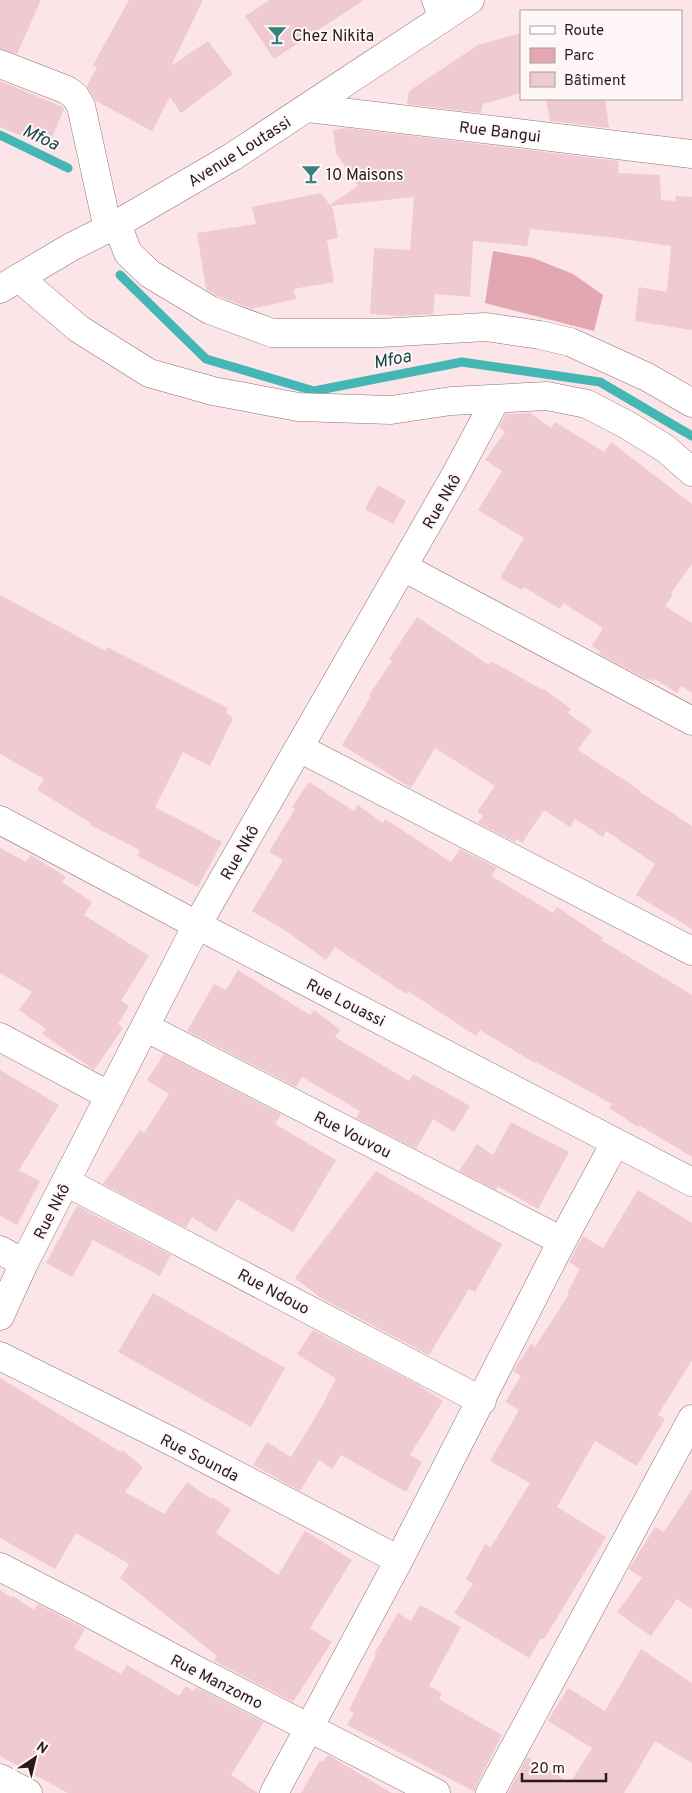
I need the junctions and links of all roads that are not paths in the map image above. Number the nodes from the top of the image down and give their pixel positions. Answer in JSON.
{"nodes":[{"id":1,"x":470,"y":0,"type":"edge"},
{"id":2,"x":439,"y":9,"type":"edge"},
{"id":3,"x":0,"y":64,"type":"edge"},
{"id":4,"x":308,"y":108,"type":"junction"},
{"id":5,"x":692,"y":154,"type":"edge"},
{"id":6,"x":112,"y":227,"type":"junction"},
{"id":7,"x":10,"y":284,"type":"edge"},
{"id":8,"x":496,"y":399,"type":"junction"},
{"id":9,"x":692,"y":402,"type":"edge"},
{"id":10,"x":692,"y":472,"type":"edge"},
{"id":11,"x":403,"y":567,"type":"junction"},
{"id":12,"x":692,"y":721,"type":"edge"},
{"id":13,"x":299,"y":748,"type":"junction"},
{"id":14,"x":0,"y":820,"type":"edge"},
{"id":15,"x":197,"y":925,"type":"junction"},
{"id":16,"x":692,"y":951,"type":"edge"},
{"id":17,"x":145,"y":1027,"type":"junction"},
{"id":18,"x":0,"y":1037,"type":"edge"},
{"id":19,"x":110,"y":1096,"type":"junction"},
{"id":20,"x":615,"y":1143,"type":"junction"},
{"id":21,"x":66,"y":1182,"type":"junction"},
{"id":22,"x":692,"y":1182,"type":"edge"},
{"id":23,"x":562,"y":1241,"type":"junction"},
{"id":24,"x":0,"y":1250,"type":"edge"},
{"id":25,"x":24,"y":1263,"type":"junction"},
{"id":26,"x":0,"y":1316,"type":"edge"},
{"id":27,"x":0,"y":1356,"type":"edge"},
{"id":28,"x":482,"y":1401,"type":"junction"},
{"id":29,"x":692,"y":1419,"type":"edge"},
{"id":30,"x":399,"y":1560,"type":"junction"},
{"id":31,"x":0,"y":1567,"type":"edge"},
{"id":32,"x":310,"y":1728,"type":"junction"},
{"id":33,"x":0,"y":1778,"type":"edge"},
{"id":34,"x":28,"y":1793,"type":"edge"},
{"id":35,"x":274,"y":1793,"type":"edge"},
{"id":36,"x":436,"y":1793,"type":"edge"},
{"id":37,"x":490,"y":1793,"type":"edge"}],
"edges":[{"from":1,"to":2,"type":"street","name":"Avenue Loutassi"},
{"from":2,"to":4,"type":"street","name":"Avenue Loutassi"},
{"from":3,"to":6,"type":"street"},
{"from":4,"to":5,"type":"street","name":"Rue Bangui"},
{"from":4,"to":6,"type":"street","name":"Avenue Loutassi"},
{"from":6,"to":7,"type":"street","name":"Avenue Loutassi"},
{"from":6,"to":9,"type":"street"},
{"from":7,"to":8,"type":"street"},
{"from":8,"to":10,"type":"street"},
{"from":8,"to":11,"type":"street","name":"Rue Nkô"},
{"from":11,"to":12,"type":"street"},
{"from":11,"to":13,"type":"street","name":"Rue Nkô"},
{"from":13,"to":15,"type":"street","name":"Rue Nkô"},
{"from":13,"to":16,"type":"street"},
{"from":14,"to":15,"type":"street","name":"Rue Louassi"},
{"from":15,"to":17,"type":"street","name":"Rue Nkô"},
{"from":15,"to":20,"type":"street","name":"Rue Louassi"},
{"from":17,"to":19,"type":"street","name":"Rue Nkô"},
{"from":17,"to":23,"type":"street","name":"Rue Vouvou"},
{"from":18,"to":19,"type":"street"},
{"from":19,"to":21,"type":"street","name":"Rue Nkô"},
{"from":20,"to":22,"type":"street","name":"Rue Louassi"},
{"from":20,"to":23,"type":"street"},
{"from":21,"to":25,"type":"street","name":"Rue Nkô"},
{"from":21,"to":28,"type":"street","name":"Rue Ndouo"},
{"from":23,"to":28,"type":"street"},
{"from":24,"to":25,"type":"street"},
{"from":25,"to":26,"type":"street","name":"Rue Nkô"},
{"from":27,"to":30,"type":"street","name":"Rue Sounda"},
{"from":28,"to":30,"type":"street"},
{"from":29,"to":37,"type":"street"},
{"from":30,"to":32,"type":"street"},
{"from":31,"to":32,"type":"street","name":"Rue Manzomo"},
{"from":32,"to":35,"type":"street"},
{"from":32,"to":36,"type":"street","name":"Rue Manzomo"},
{"from":33,"to":34,"type":"street"}]}
